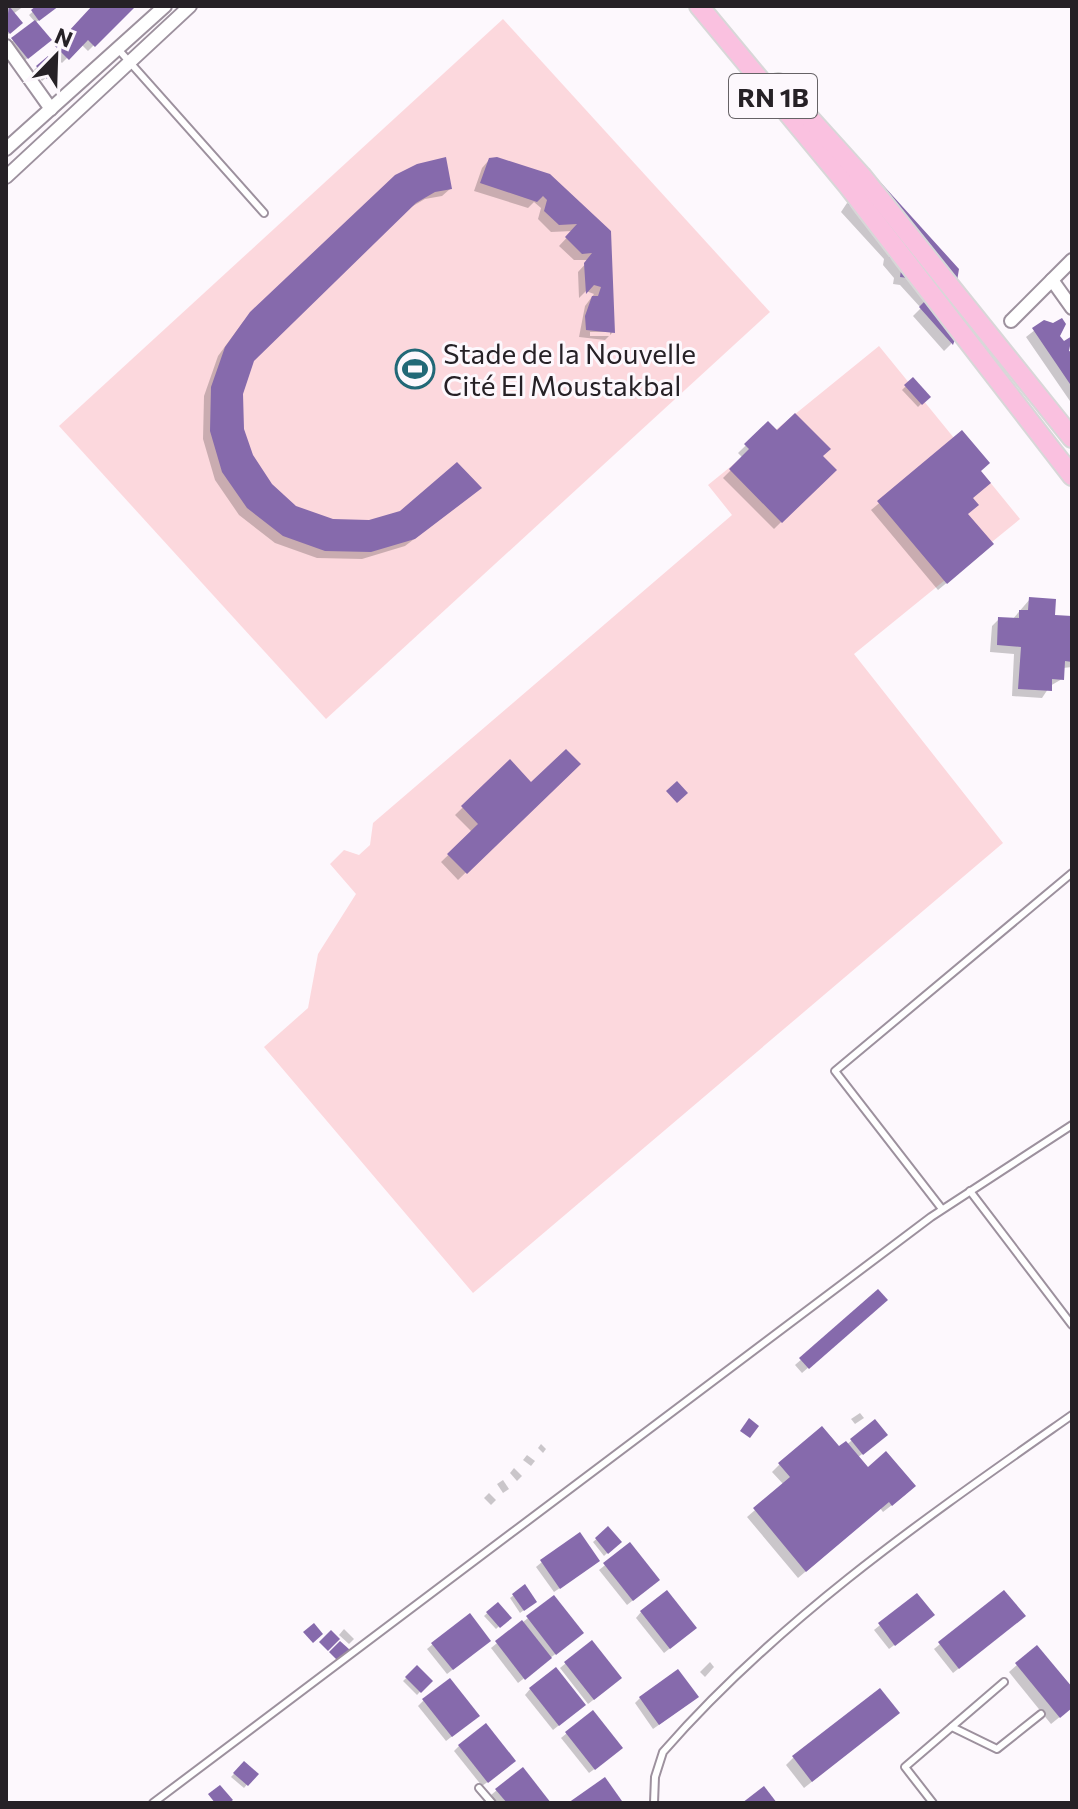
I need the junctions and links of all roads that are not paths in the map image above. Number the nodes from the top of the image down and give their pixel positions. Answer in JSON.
{"nodes":[{"id":1,"x":165,"y":6,"type":"edge"},
{"id":2,"x":190,"y":6,"type":"edge"},
{"id":3,"x":699,"y":6,"type":"edge"},
{"id":4,"x":715,"y":6,"type":"edge"},
{"id":5,"x":6,"y":46,"type":"edge"},
{"id":6,"x":118,"y":49,"type":"junction"},
{"id":7,"x":131,"y":63,"type":"junction"},
{"id":8,"x":51,"y":109,"type":"junction"},
{"id":9,"x":6,"y":149,"type":"edge"},
{"id":10,"x":6,"y":177,"type":"edge"},
{"id":11,"x":854,"y":181,"type":"junction"},
{"id":12,"x":264,"y":213,"type":"dead end"},
{"id":13,"x":1072,"y":260,"type":"edge"},
{"id":14,"x":1052,"y":280,"type":"junction"},
{"id":15,"x":940,"y":287,"type":"junction"},
{"id":16,"x":1072,"y":308,"type":"edge"},
{"id":17,"x":1011,"y":321,"type":"dead end"},
{"id":18,"x":1072,"y":438,"type":"edge"},
{"id":19,"x":1072,"y":476,"type":"edge"},
{"id":20,"x":1072,"y":873,"type":"edge"},
{"id":21,"x":1072,"y":1125,"type":"edge"},
{"id":22,"x":970,"y":1191,"type":"junction"},
{"id":23,"x":942,"y":1209,"type":"junction"},
{"id":24,"x":1072,"y":1325,"type":"edge"},
{"id":25,"x":1072,"y":1415,"type":"edge"},
{"id":26,"x":1004,"y":1682,"type":"dead end"},
{"id":27,"x":1041,"y":1714,"type":"dead end"},
{"id":28,"x":952,"y":1727,"type":"junction"},
{"id":29,"x":479,"y":1788,"type":"dead end"},
{"id":30,"x":153,"y":1803,"type":"edge"},
{"id":31,"x":492,"y":1803,"type":"edge"},
{"id":32,"x":654,"y":1803,"type":"edge"},
{"id":33,"x":933,"y":1803,"type":"edge"}],
"edges":[{"from":1,"to":6,"type":"street"},
{"from":2,"to":7,"type":"street"},
{"from":3,"to":11,"type":"main road","number":"RN 1B"},
{"from":4,"to":11,"type":"main road","number":"RN 1B"},
{"from":5,"to":8,"type":"street"},
{"from":6,"to":7,"type":"lane"},
{"from":6,"to":8,"type":"street"},
{"from":7,"to":10,"type":"street"},
{"from":7,"to":12,"type":"lane"},
{"from":8,"to":9,"type":"street"},
{"from":11,"to":15,"type":"main road","number":"RN 1B"},
{"from":13,"to":14,"type":"street"},
{"from":14,"to":16,"type":"street"},
{"from":14,"to":17,"type":"street"},
{"from":15,"to":18,"type":"main road","number":"RN 1B"},
{"from":15,"to":19,"type":"main road","number":"RN 1B"},
{"from":20,"to":23,"type":"lane"},
{"from":21,"to":22,"type":"lane"},
{"from":22,"to":23,"type":"lane"},
{"from":22,"to":24,"type":"lane"},
{"from":23,"to":30,"type":"lane"},
{"from":25,"to":32,"type":"lane"},
{"from":26,"to":28,"type":"lane"},
{"from":27,"to":28,"type":"lane"},
{"from":28,"to":33,"type":"lane"},
{"from":29,"to":31,"type":"lane"}]}
